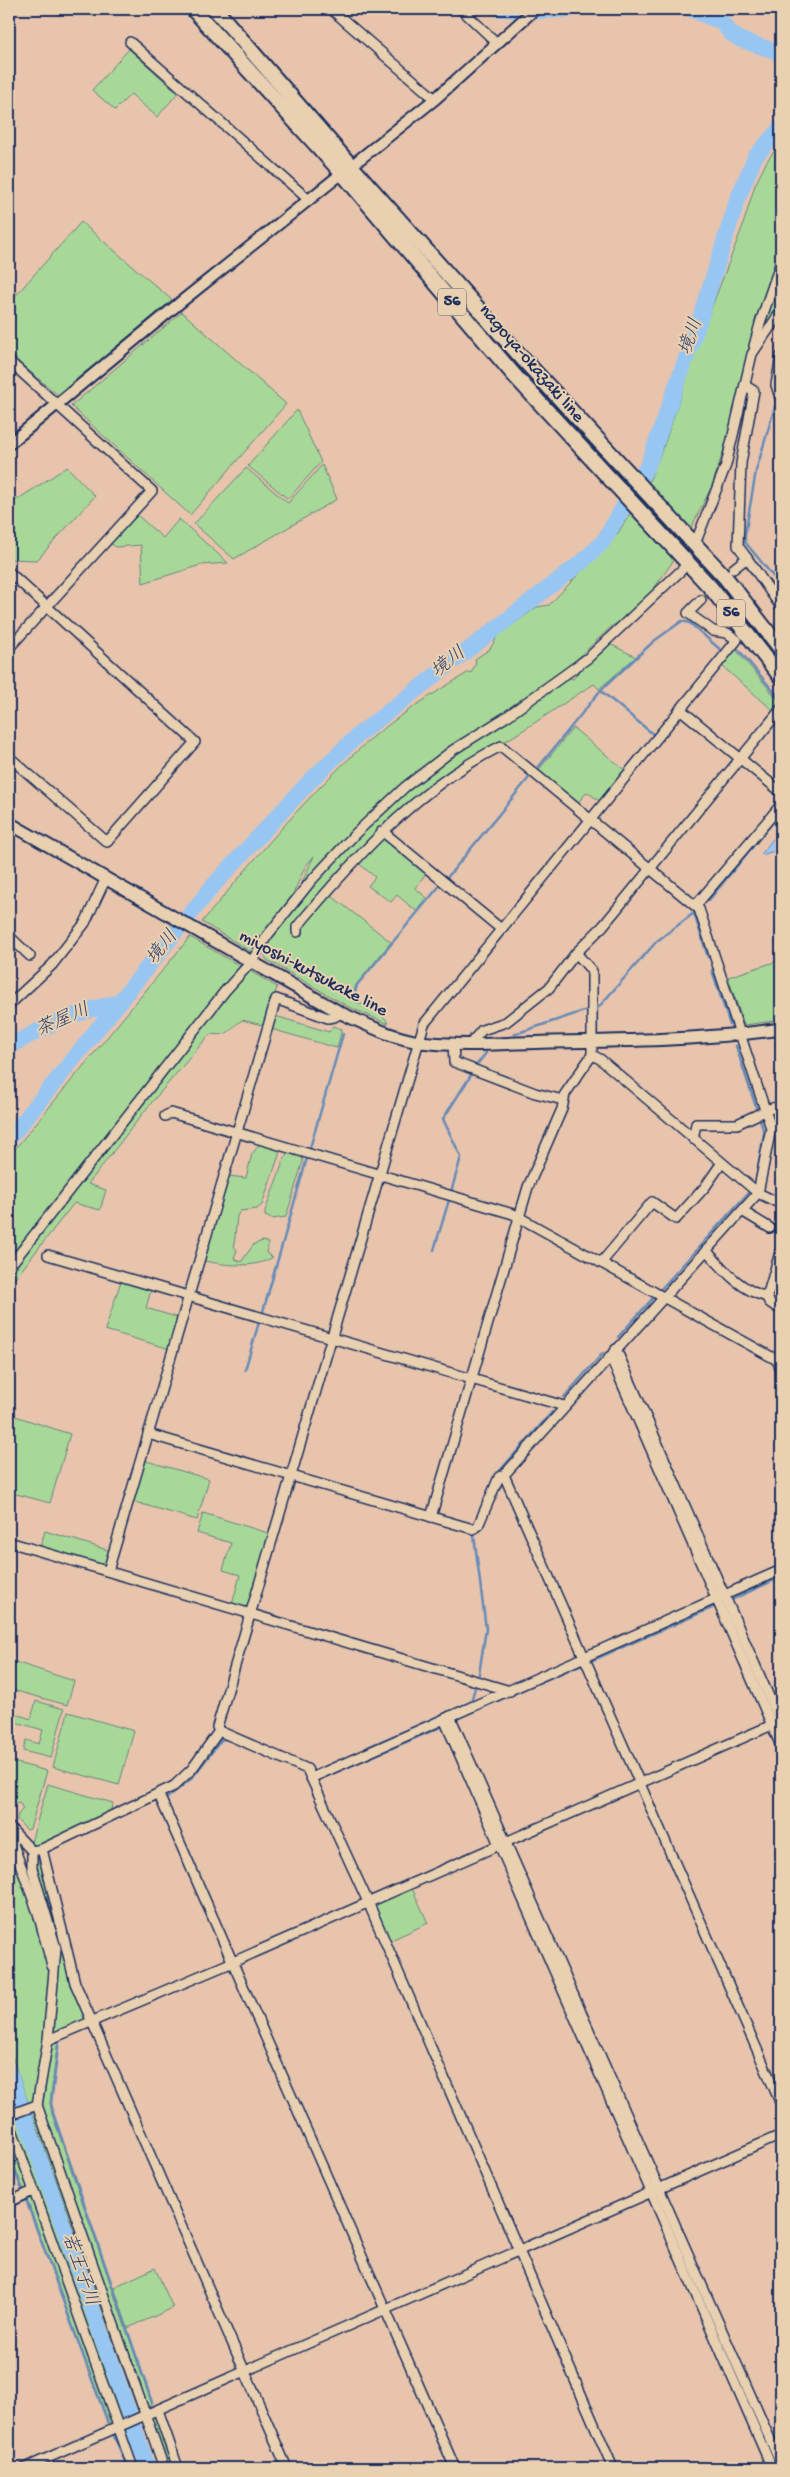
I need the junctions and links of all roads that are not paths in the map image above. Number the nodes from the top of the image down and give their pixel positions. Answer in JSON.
{"nodes":[{"id":1,"x":193,"y":9,"type":"edge"},
{"id":2,"x":215,"y":9,"type":"edge"},
{"id":3,"x":331,"y":9,"type":"edge"},
{"id":4,"x":461,"y":9,"type":"edge"},
{"id":5,"x":535,"y":9,"type":"edge"},
{"id":6,"x":130,"y":42,"type":"dead end"},
{"id":7,"x":498,"y":44,"type":"junction"},
{"id":8,"x":435,"y":99,"type":"junction"},
{"id":9,"x":346,"y":170,"type":"junction"},
{"id":10,"x":309,"y":200,"type":"junction"},
{"id":11,"x":781,"y":262,"type":"edge"},
{"id":12,"x":781,"y":311,"type":"edge"},
{"id":13,"x":752,"y":354,"type":"junction"},
{"id":14,"x":781,"y":356,"type":"edge"},
{"id":15,"x":9,"y":361,"type":"edge"},
{"id":16,"x":746,"y":386,"type":"junction"},
{"id":17,"x":781,"y":401,"type":"edge"},
{"id":18,"x":58,"y":404,"type":"junction"},
{"id":19,"x":9,"y":444,"type":"edge"},
{"id":20,"x":692,"y":541,"type":"junction"},
{"id":21,"x":747,"y":558,"type":"junction"},
{"id":22,"x":688,"y":564,"type":"junction"},
{"id":23,"x":733,"y":569,"type":"dead end"},
{"id":24,"x":9,"y":572,"type":"edge"},
{"id":25,"x":701,"y":600,"type":"dead end"},
{"id":26,"x":48,"y":606,"type":"junction"},
{"id":27,"x":781,"y":607,"type":"edge"},
{"id":28,"x":9,"y":648,"type":"edge"},
{"id":29,"x":781,"y":649,"type":"edge"},
{"id":30,"x":781,"y":677,"type":"edge"},
{"id":31,"x":680,"y":709,"type":"junction"},
{"id":32,"x":781,"y":709,"type":"edge"},
{"id":33,"x":9,"y":757,"type":"edge"},
{"id":34,"x":739,"y":757,"type":"junction"},
{"id":35,"x":781,"y":792,"type":"edge"},
{"id":36,"x":780,"y":810,"type":"edge"},
{"id":37,"x":590,"y":819,"type":"junction"},
{"id":38,"x":9,"y":823,"type":"edge"},
{"id":39,"x":382,"y":831,"type":"junction"},
{"id":40,"x":649,"y":868,"type":"junction"},
{"id":41,"x":110,"y":880,"type":"junction"},
{"id":42,"x":696,"y":905,"type":"junction"},
{"id":43,"x":501,"y":929,"type":"junction"},
{"id":44,"x":297,"y":932,"type":"dead end"},
{"id":45,"x":9,"y":936,"type":"edge"},
{"id":46,"x":576,"y":953,"type":"junction"},
{"id":47,"x":30,"y":956,"type":"dead end"},
{"id":48,"x":252,"y":961,"type":"junction"},
{"id":49,"x":9,"y":1005,"type":"edge"},
{"id":50,"x":341,"y":1013,"type":"junction"},
{"id":51,"x":781,"y":1029,"type":"edge"},
{"id":52,"x":741,"y":1034,"type":"junction"},
{"id":53,"x":418,"y":1042,"type":"junction"},
{"id":54,"x":593,"y":1042,"type":"junction"},
{"id":55,"x":453,"y":1043,"type":"junction"},
{"id":56,"x":470,"y":1044,"type":"junction"},
{"id":57,"x":592,"y":1055,"type":"junction"},
{"id":58,"x":563,"y":1100,"type":"junction"},
{"id":59,"x":781,"y":1106,"type":"edge"},
{"id":60,"x":765,"y":1111,"type":"junction"},
{"id":61,"x":165,"y":1116,"type":"dead end"},
{"id":62,"x":237,"y":1133,"type":"junction"},
{"id":63,"x":693,"y":1139,"type":"junction"},
{"id":64,"x":721,"y":1164,"type":"junction"},
{"id":65,"x":378,"y":1174,"type":"junction"},
{"id":66,"x":758,"y":1194,"type":"junction"},
{"id":67,"x":781,"y":1204,"type":"edge"},
{"id":68,"x":742,"y":1211,"type":"junction"},
{"id":69,"x":520,"y":1218,"type":"junction"},
{"id":70,"x":770,"y":1228,"type":"dead end"},
{"id":71,"x":781,"y":1248,"type":"edge"},
{"id":72,"x":706,"y":1250,"type":"junction"},
{"id":73,"x":48,"y":1255,"type":"dead end"},
{"id":74,"x":601,"y":1263,"type":"junction"},
{"id":75,"x":9,"y":1267,"type":"edge"},
{"id":76,"x":188,"y":1296,"type":"junction"},
{"id":77,"x":767,"y":1297,"type":"junction"},
{"id":78,"x":663,"y":1298,"type":"junction"},
{"id":79,"x":781,"y":1310,"type":"edge"},
{"id":80,"x":330,"y":1338,"type":"junction"},
{"id":81,"x":613,"y":1353,"type":"junction"},
{"id":82,"x":779,"y":1356,"type":"edge"},
{"id":83,"x":781,"y":1370,"type":"edge"},
{"id":84,"x":473,"y":1380,"type":"junction"},
{"id":85,"x":564,"y":1406,"type":"junction"},
{"id":86,"x":148,"y":1434,"type":"junction"},
{"id":87,"x":504,"y":1475,"type":"junction"},
{"id":88,"x":291,"y":1476,"type":"junction"},
{"id":89,"x":432,"y":1517,"type":"junction"},
{"id":90,"x":9,"y":1542,"type":"edge"},
{"id":91,"x":781,"y":1570,"type":"edge"},
{"id":92,"x":108,"y":1571,"type":"junction"},
{"id":93,"x":721,"y":1597,"type":"junction"},
{"id":94,"x":250,"y":1613,"type":"junction"},
{"id":95,"x":585,"y":1658,"type":"junction"},
{"id":96,"x":510,"y":1691,"type":"junction"},
{"id":97,"x":447,"y":1717,"type":"junction"},
{"id":98,"x":779,"y":1723,"type":"edge"},
{"id":99,"x":219,"y":1731,"type":"junction"},
{"id":100,"x":781,"y":1746,"type":"edge"},
{"id":101,"x":311,"y":1778,"type":"junction"},
{"id":102,"x":639,"y":1783,"type":"junction"},
{"id":103,"x":159,"y":1795,"type":"junction"},
{"id":104,"x":9,"y":1827,"type":"edge"},
{"id":105,"x":9,"y":1834,"type":"edge"},
{"id":106,"x":503,"y":1843,"type":"junction"},
{"id":107,"x":42,"y":1849,"type":"junction"},
{"id":108,"x":32,"y":1851,"type":"junction"},
{"id":109,"x":368,"y":1902,"type":"junction"},
{"id":110,"x":233,"y":1962,"type":"junction"},
{"id":111,"x":54,"y":1974,"type":"junction"},
{"id":112,"x":92,"y":2024,"type":"junction"},
{"id":113,"x":48,"y":2040,"type":"junction"},
{"id":114,"x":781,"y":2104,"type":"edge"},
{"id":115,"x":35,"y":2106,"type":"junction"},
{"id":116,"x":9,"y":2115,"type":"edge"},
{"id":117,"x":9,"y":2121,"type":"edge"},
{"id":118,"x":781,"y":2135,"type":"edge"},
{"id":119,"x":655,"y":2190,"type":"junction"},
{"id":120,"x":33,"y":2191,"type":"junction"},
{"id":121,"x":9,"y":2202,"type":"edge"},
{"id":122,"x":517,"y":2251,"type":"junction"},
{"id":123,"x":385,"y":2309,"type":"junction"},
{"id":124,"x":244,"y":2371,"type":"junction"},
{"id":125,"x":158,"y":2410,"type":"junction"},
{"id":126,"x":146,"y":2415,"type":"junction"},
{"id":127,"x":117,"y":2428,"type":"junction"},
{"id":128,"x":781,"y":2462,"type":"edge"},
{"id":129,"x":770,"y":2467,"type":"edge"},
{"id":130,"x":25,"y":2468,"type":"edge"},
{"id":131,"x":133,"y":2468,"type":"edge"},
{"id":132,"x":164,"y":2468,"type":"edge"},
{"id":133,"x":178,"y":2468,"type":"edge"},
{"id":134,"x":287,"y":2468,"type":"edge"},
{"id":135,"x":455,"y":2468,"type":"edge"},
{"id":136,"x":613,"y":2468,"type":"edge"}],
"edges":[{"from":1,"to":9,"type":"main road","name":"nagoya-okazaki line","number":"56"},
{"from":2,"to":9,"type":"main road","name":"nagoya-okazaki line","number":"56"},
{"from":3,"to":8,"type":"street"},
{"from":4,"to":7,"type":"street"},
{"from":5,"to":7,"type":"street"},
{"from":6,"to":10,"type":"street"},
{"from":7,"to":8,"type":"street"},
{"from":8,"to":9,"type":"street"},
{"from":9,"to":10,"type":"street"},
{"from":9,"to":20,"type":"main road","name":"nagoya-okazaki line","number":"56"},
{"from":9,"to":22,"type":"main road","name":"nagoya-okazaki line","number":"56"},
{"from":10,"to":18,"type":"street"},
{"from":11,"to":13,"type":"street"},
{"from":12,"to":13,"type":"street"},
{"from":13,"to":16,"type":"street"},
{"from":14,"to":17,"type":"street"},
{"from":15,"to":18,"type":"street"},
{"from":16,"to":20,"type":"street"},
{"from":16,"to":21,"type":"street"},
{"from":18,"to":19,"type":"street"},
{"from":18,"to":26,"type":"street"},
{"from":20,"to":29,"type":"main road","name":"nagoya-okazaki line","number":"56"},
{"from":21,"to":23,"type":"street"},
{"from":21,"to":27,"type":"street"},
{"from":22,"to":30,"type":"main road","name":"nagoya-okazaki line","number":"56"},
{"from":22,"to":48,"type":"street"},
{"from":24,"to":26,"type":"street"},
{"from":25,"to":31,"type":"street"},
{"from":26,"to":28,"type":"street"},
{"from":26,"to":33,"type":"street"},
{"from":31,"to":34,"type":"street"},
{"from":31,"to":37,"type":"street"},
{"from":32,"to":34,"type":"street"},
{"from":34,"to":35,"type":"street"},
{"from":34,"to":40,"type":"street"},
{"from":36,"to":42,"type":"street"},
{"from":37,"to":39,"type":"street"},
{"from":37,"to":40,"type":"street"},
{"from":37,"to":43,"type":"street"},
{"from":38,"to":41,"type":"main road","name":"miyoshi-kutsukake line"},
{"from":39,"to":43,"type":"street"},
{"from":39,"to":44,"type":"street"},
{"from":40,"to":42,"type":"street"},
{"from":40,"to":46,"type":"street"},
{"from":41,"to":48,"type":"main road","name":"miyoshi-kutsukake line"},
{"from":41,"to":49,"type":"street"},
{"from":42,"to":52,"type":"street"},
{"from":43,"to":53,"type":"street"},
{"from":45,"to":47,"type":"street"},
{"from":46,"to":54,"type":"street"},
{"from":46,"to":56,"type":"street"},
{"from":48,"to":50,"type":"main road","name":"miyoshi-kutsukake line"},
{"from":48,"to":75,"type":"street"},
{"from":50,"to":53,"type":"main road","name":"miyoshi-kutsukake line"},
{"from":50,"to":62,"type":"street"},
{"from":51,"to":52,"type":"main road","name":"miyoshi-kutsukake line"},
{"from":52,"to":54,"type":"main road","name":"miyoshi-kutsukake line"},
{"from":52,"to":60,"type":"street"},
{"from":53,"to":55,"type":"main road","name":"miyoshi-kutsukake line"},
{"from":53,"to":65,"type":"street"},
{"from":54,"to":56,"type":"main road","name":"miyoshi-kutsukake line"},
{"from":54,"to":57,"type":"street"},
{"from":55,"to":56,"type":"main road","name":"miyoshi-kutsukake line"},
{"from":55,"to":58,"type":"street"},
{"from":57,"to":58,"type":"street"},
{"from":57,"to":63,"type":"street"},
{"from":58,"to":69,"type":"street"},
{"from":59,"to":60,"type":"street"},
{"from":60,"to":63,"type":"street"},
{"from":60,"to":66,"type":"street"},
{"from":61,"to":62,"type":"street"},
{"from":62,"to":65,"type":"street"},
{"from":62,"to":76,"type":"street"},
{"from":63,"to":64,"type":"street"},
{"from":64,"to":66,"type":"street"},
{"from":64,"to":74,"type":"street"},
{"from":65,"to":69,"type":"street"},
{"from":65,"to":80,"type":"street"},
{"from":66,"to":67,"type":"street"},
{"from":66,"to":68,"type":"street"},
{"from":68,"to":70,"type":"street"},
{"from":68,"to":72,"type":"street"},
{"from":69,"to":74,"type":"street"},
{"from":69,"to":84,"type":"street"},
{"from":71,"to":77,"type":"street"},
{"from":72,"to":77,"type":"street"},
{"from":72,"to":78,"type":"street"},
{"from":73,"to":76,"type":"street"},
{"from":74,"to":78,"type":"street"},
{"from":76,"to":80,"type":"street"},
{"from":76,"to":86,"type":"street"},
{"from":77,"to":79,"type":"street"},
{"from":78,"to":81,"type":"street"},
{"from":78,"to":82,"type":"street"},
{"from":80,"to":84,"type":"street"},
{"from":80,"to":88,"type":"street"},
{"from":81,"to":85,"type":"street"},
{"from":81,"to":93,"type":"street"},
{"from":82,"to":83,"type":"street"},
{"from":84,"to":85,"type":"street"},
{"from":84,"to":89,"type":"street"},
{"from":85,"to":87,"type":"street"},
{"from":86,"to":88,"type":"street"},
{"from":86,"to":92,"type":"street"},
{"from":87,"to":89,"type":"street"},
{"from":87,"to":95,"type":"street"},
{"from":88,"to":89,"type":"street"},
{"from":88,"to":94,"type":"street"},
{"from":90,"to":92,"type":"street"},
{"from":91,"to":93,"type":"street"},
{"from":92,"to":94,"type":"street"},
{"from":93,"to":95,"type":"street"},
{"from":93,"to":98,"type":"street"},
{"from":94,"to":96,"type":"street"},
{"from":94,"to":99,"type":"street"},
{"from":95,"to":96,"type":"street"},
{"from":95,"to":102,"type":"street"},
{"from":96,"to":97,"type":"street"},
{"from":97,"to":101,"type":"street"},
{"from":97,"to":106,"type":"street"},
{"from":98,"to":100,"type":"street"},
{"from":98,"to":102,"type":"street"},
{"from":99,"to":101,"type":"street"},
{"from":99,"to":103,"type":"street"},
{"from":101,"to":109,"type":"street"},
{"from":102,"to":106,"type":"street"},
{"from":102,"to":114,"type":"street"},
{"from":103,"to":107,"type":"street"},
{"from":103,"to":110,"type":"street"},
{"from":104,"to":108,"type":"street"},
{"from":105,"to":111,"type":"street"},
{"from":106,"to":109,"type":"street"},
{"from":106,"to":119,"type":"street"},
{"from":107,"to":108,"type":"street"},
{"from":107,"to":112,"type":"street"},
{"from":108,"to":111,"type":"street"},
{"from":109,"to":110,"type":"street"},
{"from":109,"to":122,"type":"street"},
{"from":110,"to":112,"type":"street"},
{"from":110,"to":123,"type":"street"},
{"from":111,"to":113,"type":"street"},
{"from":112,"to":113,"type":"street"},
{"from":112,"to":124,"type":"street"},
{"from":113,"to":115,"type":"street"},
{"from":115,"to":116,"type":"street"},
{"from":115,"to":126,"type":"street"},
{"from":117,"to":120,"type":"street"},
{"from":118,"to":119,"type":"street"},
{"from":119,"to":122,"type":"street"},
{"from":119,"to":128,"type":"street"},
{"from":119,"to":129,"type":"street"},
{"from":120,"to":121,"type":"street"},
{"from":120,"to":127,"type":"street"},
{"from":122,"to":123,"type":"street"},
{"from":122,"to":136,"type":"street"},
{"from":123,"to":124,"type":"street"},
{"from":123,"to":135,"type":"street"},
{"from":124,"to":125,"type":"street"},
{"from":124,"to":134,"type":"street"},
{"from":125,"to":126,"type":"street"},
{"from":125,"to":133,"type":"street"},
{"from":126,"to":127,"type":"street"},
{"from":126,"to":132,"type":"street"},
{"from":127,"to":130,"type":"street"},
{"from":127,"to":131,"type":"street"},
{"from":128,"to":129,"type":"street"}]}
